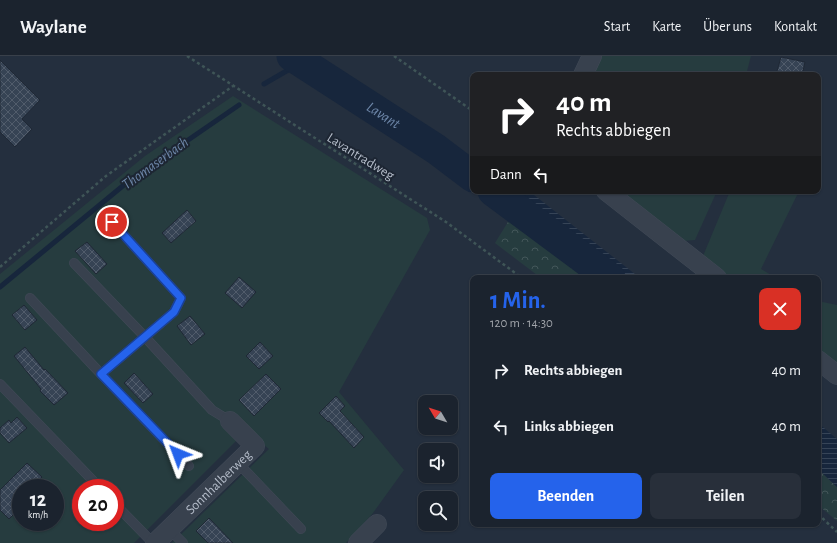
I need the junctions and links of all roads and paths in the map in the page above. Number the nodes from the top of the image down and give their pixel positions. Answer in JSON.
{"nodes":[{"id":1,"x":187,"y":56,"type":"edge"},
{"id":2,"x":394,"y":56,"type":"edge"},
{"id":3,"x":592,"y":56,"type":"edge"},
{"id":4,"x":584,"y":72,"type":"edge"},
{"id":5,"x":233,"y":86,"type":"junction"},
{"id":6,"x":470,"y":109,"type":"edge"},
{"id":7,"x":610,"y":194,"type":"edge"},
{"id":8,"x":112,"y":222,"type":"dead end"},
{"id":9,"x":74,"y":263,"type":"dead end"},
{"id":10,"x":0,"y":267,"type":"edge"},
{"id":11,"x":518,"y":275,"type":"edge"},
{"id":12,"x":713,"y":275,"type":"edge"},
{"id":13,"x":30,"y":298,"type":"dead end"},
{"id":14,"x":145,"y":337,"type":"junction"},
{"id":15,"x":821,"y":362,"type":"edge"},
{"id":16,"x":101,"y":374,"type":"junction"},
{"id":17,"x":837,"y":375,"type":"edge"},
{"id":18,"x":0,"y":384,"type":"edge"},
{"id":19,"x":230,"y":421,"type":"joint"},
{"id":20,"x":238,"y":463,"type":"junction"},
{"id":21,"x":190,"y":466,"type":"dead end"},
{"id":22,"x":91,"y":479,"type":"edge"},
{"id":23,"x":124,"y":513,"type":"edge"},
{"id":24,"x":821,"y":517,"type":"edge"},
{"id":25,"x":377,"y":524,"type":"dead end"},
{"id":26,"x":169,"y":529,"type":"junction"},
{"id":27,"x":301,"y":529,"type":"dead end"},
{"id":28,"x":837,"y":532,"type":"edge"},
{"id":29,"x":154,"y":543,"type":"edge"},
{"id":30,"x":183,"y":543,"type":"edge"},
{"id":31,"x":358,"y":543,"type":"edge"}],
"edges":[{"from":1,"to":5,"type":"path","name":"Lavantradweg"},
{"from":2,"to":6,"type":"path"},
{"from":3,"to":4,"type":"street"},
{"from":5,"to":10,"type":"path"},
{"from":5,"to":11,"type":"path","name":"Lavantradweg"},
{"from":7,"to":12,"type":"street"},
{"from":8,"to":14,"type":"lane"},
{"from":9,"to":14,"type":"lane"},
{"from":13,"to":16,"type":"lane"},
{"from":14,"to":16,"type":"lane"},
{"from":14,"to":19,"type":"lane"},
{"from":15,"to":17,"type":"street"},
{"from":16,"to":21,"type":"lane"},
{"from":18,"to":22,"type":"lane"},
{"from":19,"to":20,"type":"street","name":"Sonnhalberweg"},
{"from":20,"to":26,"type":"street","name":"Sonnhalberweg"},
{"from":20,"to":27,"type":"lane"},
{"from":23,"to":29,"type":"lane"},
{"from":24,"to":28,"type":"path"},
{"from":25,"to":31,"type":"street"},
{"from":26,"to":29,"type":"street","name":"Sonnhalberweg"},
{"from":26,"to":30,"type":"lane"}]}
